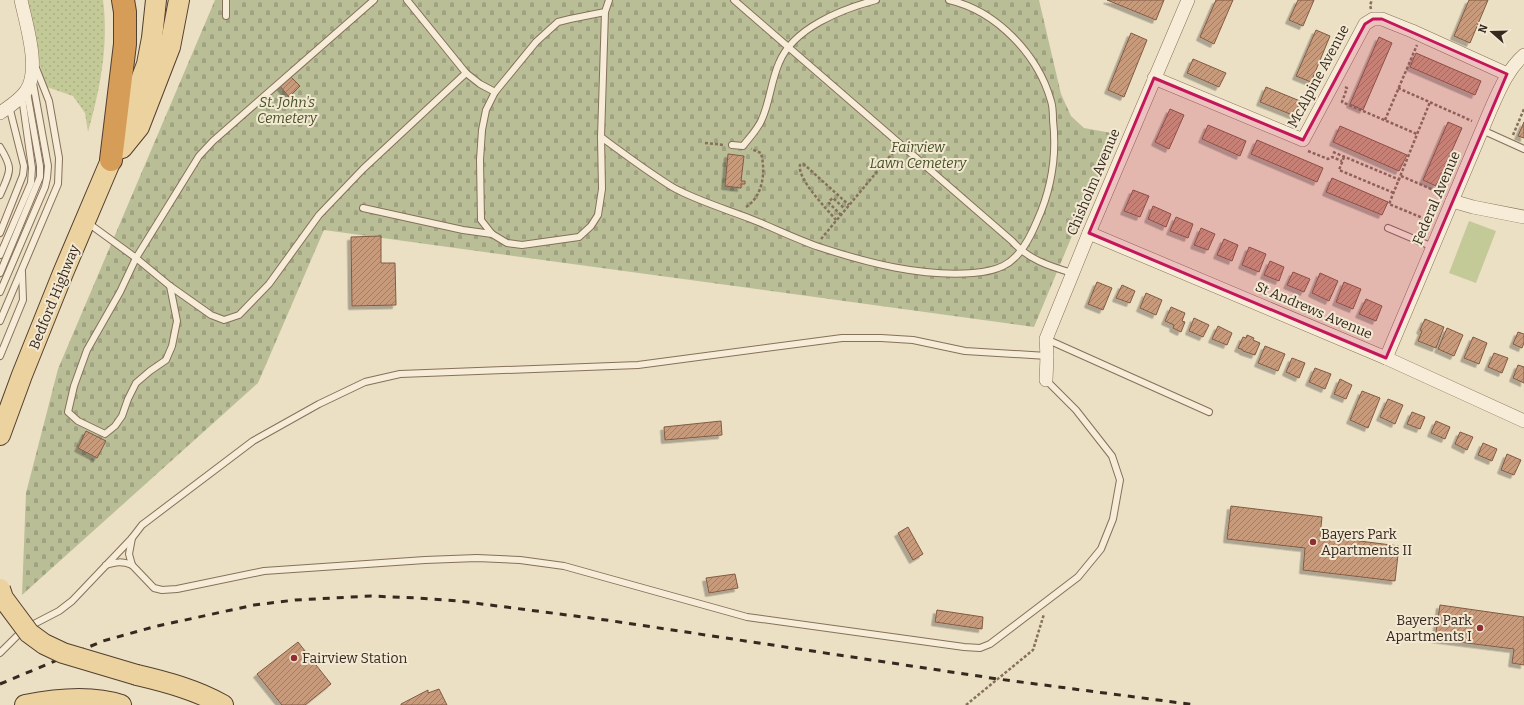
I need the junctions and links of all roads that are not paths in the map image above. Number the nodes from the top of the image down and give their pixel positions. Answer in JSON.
{"nodes":[{"id":1,"x":21,"y":0,"type":"edge"},
{"id":2,"x":123,"y":0,"type":"edge"},
{"id":3,"x":156,"y":0,"type":"edge"},
{"id":4,"x":226,"y":0,"type":"edge"},
{"id":5,"x":374,"y":0,"type":"edge"},
{"id":6,"x":407,"y":0,"type":"edge"},
{"id":7,"x":609,"y":0,"type":"edge"},
{"id":8,"x":734,"y":0,"type":"edge"},
{"id":9,"x":876,"y":0,"type":"edge"},
{"id":10,"x":949,"y":0,"type":"edge"},
{"id":11,"x":1188,"y":0,"type":"edge"},
{"id":12,"x":180,"y":2,"type":"edge"},
{"id":13,"x":605,"y":12,"type":"junction"},
{"id":14,"x":226,"y":16,"type":"dead end"},
{"id":15,"x":788,"y":47,"type":"junction"},
{"id":16,"x":1524,"y":54,"type":"edge"},
{"id":17,"x":33,"y":60,"type":"junction"},
{"id":18,"x":466,"y":73,"type":"junction"},
{"id":19,"x":1507,"y":74,"type":"junction"},
{"id":20,"x":32,"y":77,"type":"junction"},
{"id":21,"x":1154,"y":78,"type":"junction"},
{"id":22,"x":495,"y":92,"type":"junction"},
{"id":23,"x":24,"y":94,"type":"junction"},
{"id":24,"x":4,"y":110,"type":"edge"},
{"id":25,"x":1483,"y":128,"type":"junction"},
{"id":26,"x":601,"y":137,"type":"junction"},
{"id":27,"x":732,"y":145,"type":"road end"},
{"id":28,"x":0,"y":147,"type":"edge"},
{"id":29,"x":1524,"y":149,"type":"edge"},
{"id":30,"x":112,"y":160,"type":"junction"},
{"id":31,"x":0,"y":194,"type":"edge"},
{"id":32,"x":1452,"y":201,"type":"junction"},
{"id":33,"x":363,"y":208,"type":"dead end"},
{"id":34,"x":1524,"y":217,"type":"edge"},
{"id":35,"x":85,"y":221,"type":"junction"},
{"id":36,"x":1388,"y":228,"type":"dead end"},
{"id":37,"x":0,"y":233,"type":"edge"},
{"id":38,"x":1089,"y":233,"type":"junction"},
{"id":39,"x":492,"y":234,"type":"junction"},
{"id":40,"x":1433,"y":247,"type":"junction"},
{"id":41,"x":1021,"y":251,"type":"junction"},
{"id":42,"x":0,"y":255,"type":"edge"},
{"id":43,"x":136,"y":258,"type":"junction"},
{"id":44,"x":22,"y":271,"type":"junction"},
{"id":45,"x":0,"y":273,"type":"edge"},
{"id":46,"x":1072,"y":273,"type":"junction"},
{"id":47,"x":170,"y":286,"type":"junction"},
{"id":48,"x":0,"y":292,"type":"edge"},
{"id":49,"x":0,"y":321,"type":"edge"},
{"id":50,"x":1046,"y":339,"type":"junction"},
{"id":51,"x":0,"y":356,"type":"edge"},
{"id":52,"x":1047,"y":356,"type":"junction"},
{"id":53,"x":1386,"y":358,"type":"junction"},
{"id":54,"x":1046,"y":380,"type":"joint"},
{"id":55,"x":1209,"y":412,"type":"dead end"},
{"id":56,"x":1524,"y":421,"type":"edge"},
{"id":57,"x":0,"y":435,"type":"edge"},
{"id":58,"x":132,"y":538,"type":"junction"},
{"id":59,"x":132,"y":565,"type":"junction"},
{"id":60,"x":106,"y":566,"type":"junction"},
{"id":61,"x":0,"y":589,"type":"edge"},
{"id":62,"x":32,"y":625,"type":"dead end"},
{"id":63,"x":17,"y":636,"type":"dead end"},
{"id":64,"x":0,"y":653,"type":"edge"},
{"id":65,"x":25,"y":705,"type":"edge"},
{"id":66,"x":121,"y":705,"type":"edge"},
{"id":67,"x":223,"y":705,"type":"edge"}],
"edges":[{"from":1,"to":17,"type":"street"},
{"from":2,"to":30,"type":"highway"},
{"from":3,"to":30,"type":"main road","name":"Bedford Highway"},
{"from":4,"to":14,"type":"lane"},
{"from":5,"to":43,"type":"lane"},
{"from":6,"to":18,"type":"lane"},
{"from":7,"to":13,"type":"lane"},
{"from":8,"to":15,"type":"lane"},
{"from":9,"to":15,"type":"lane"},
{"from":10,"to":41,"type":"lane"},
{"from":11,"to":21,"type":"street","name":"Chisholm Avenue"},
{"from":12,"to":30,"type":"main road","name":"Bedford Highway"},
{"from":13,"to":22,"type":"lane"},
{"from":13,"to":26,"type":"lane"},
{"from":15,"to":27,"type":"lane"},
{"from":15,"to":41,"type":"lane"},
{"from":16,"to":19,"type":"street","name":"Federal Avenue"},
{"from":17,"to":20,"type":"street"},
{"from":17,"to":44,"type":"lane"},
{"from":18,"to":22,"type":"lane"},
{"from":18,"to":47,"type":"lane"},
{"from":19,"to":21,"type":"street","name":"McAlpine Avenue"},
{"from":19,"to":25,"type":"street","name":"Federal Avenue"},
{"from":20,"to":23,"type":"street"},
{"from":20,"to":48,"type":"lane"},
{"from":21,"to":38,"type":"street","name":"Chisholm Avenue"},
{"from":22,"to":39,"type":"lane"},
{"from":23,"to":24,"type":"street"},
{"from":23,"to":42,"type":"lane"},
{"from":23,"to":45,"type":"lane"},
{"from":24,"to":37,"type":"lane"},
{"from":25,"to":29,"type":"lane"},
{"from":25,"to":32,"type":"street","name":"Federal Avenue"},
{"from":26,"to":39,"type":"lane"},
{"from":26,"to":41,"type":"lane"},
{"from":28,"to":31,"type":"lane"},
{"from":30,"to":35,"type":"main road","name":"Bedford Highway"},
{"from":32,"to":34,"type":"street"},
{"from":32,"to":40,"type":"street","name":"Federal Avenue"},
{"from":33,"to":39,"type":"lane"},
{"from":35,"to":43,"type":"lane"},
{"from":35,"to":57,"type":"main road","name":"Bedford Highway"},
{"from":36,"to":40,"type":"lane"},
{"from":38,"to":46,"type":"street","name":"Chisholm Avenue"},
{"from":38,"to":53,"type":"street","name":"St Andrews Avenue"},
{"from":40,"to":53,"type":"street","name":"Federal Avenue"},
{"from":41,"to":46,"type":"lane"},
{"from":43,"to":47,"type":"lane"},
{"from":43,"to":47,"type":"lane"},
{"from":44,"to":49,"type":"lane"},
{"from":44,"to":51,"type":"lane"},
{"from":46,"to":50,"type":"street","name":"Chisholm Avenue"},
{"from":50,"to":52,"type":"street","name":"Chisholm Avenue"},
{"from":50,"to":55,"type":"lane"},
{"from":52,"to":54,"type":"street","name":"Chisholm Avenue"},
{"from":52,"to":58,"type":"lane"},
{"from":53,"to":56,"type":"street","name":"St Andrews Avenue"},
{"from":54,"to":59,"type":"lane"},
{"from":58,"to":59,"type":"lane"},
{"from":58,"to":60,"type":"lane"},
{"from":59,"to":60,"type":"lane"},
{"from":60,"to":62,"type":"lane"},
{"from":61,"to":67,"type":"main road","bridge":true},
{"from":63,"to":64,"type":"lane"},
{"from":65,"to":66,"type":"main road"}]}
